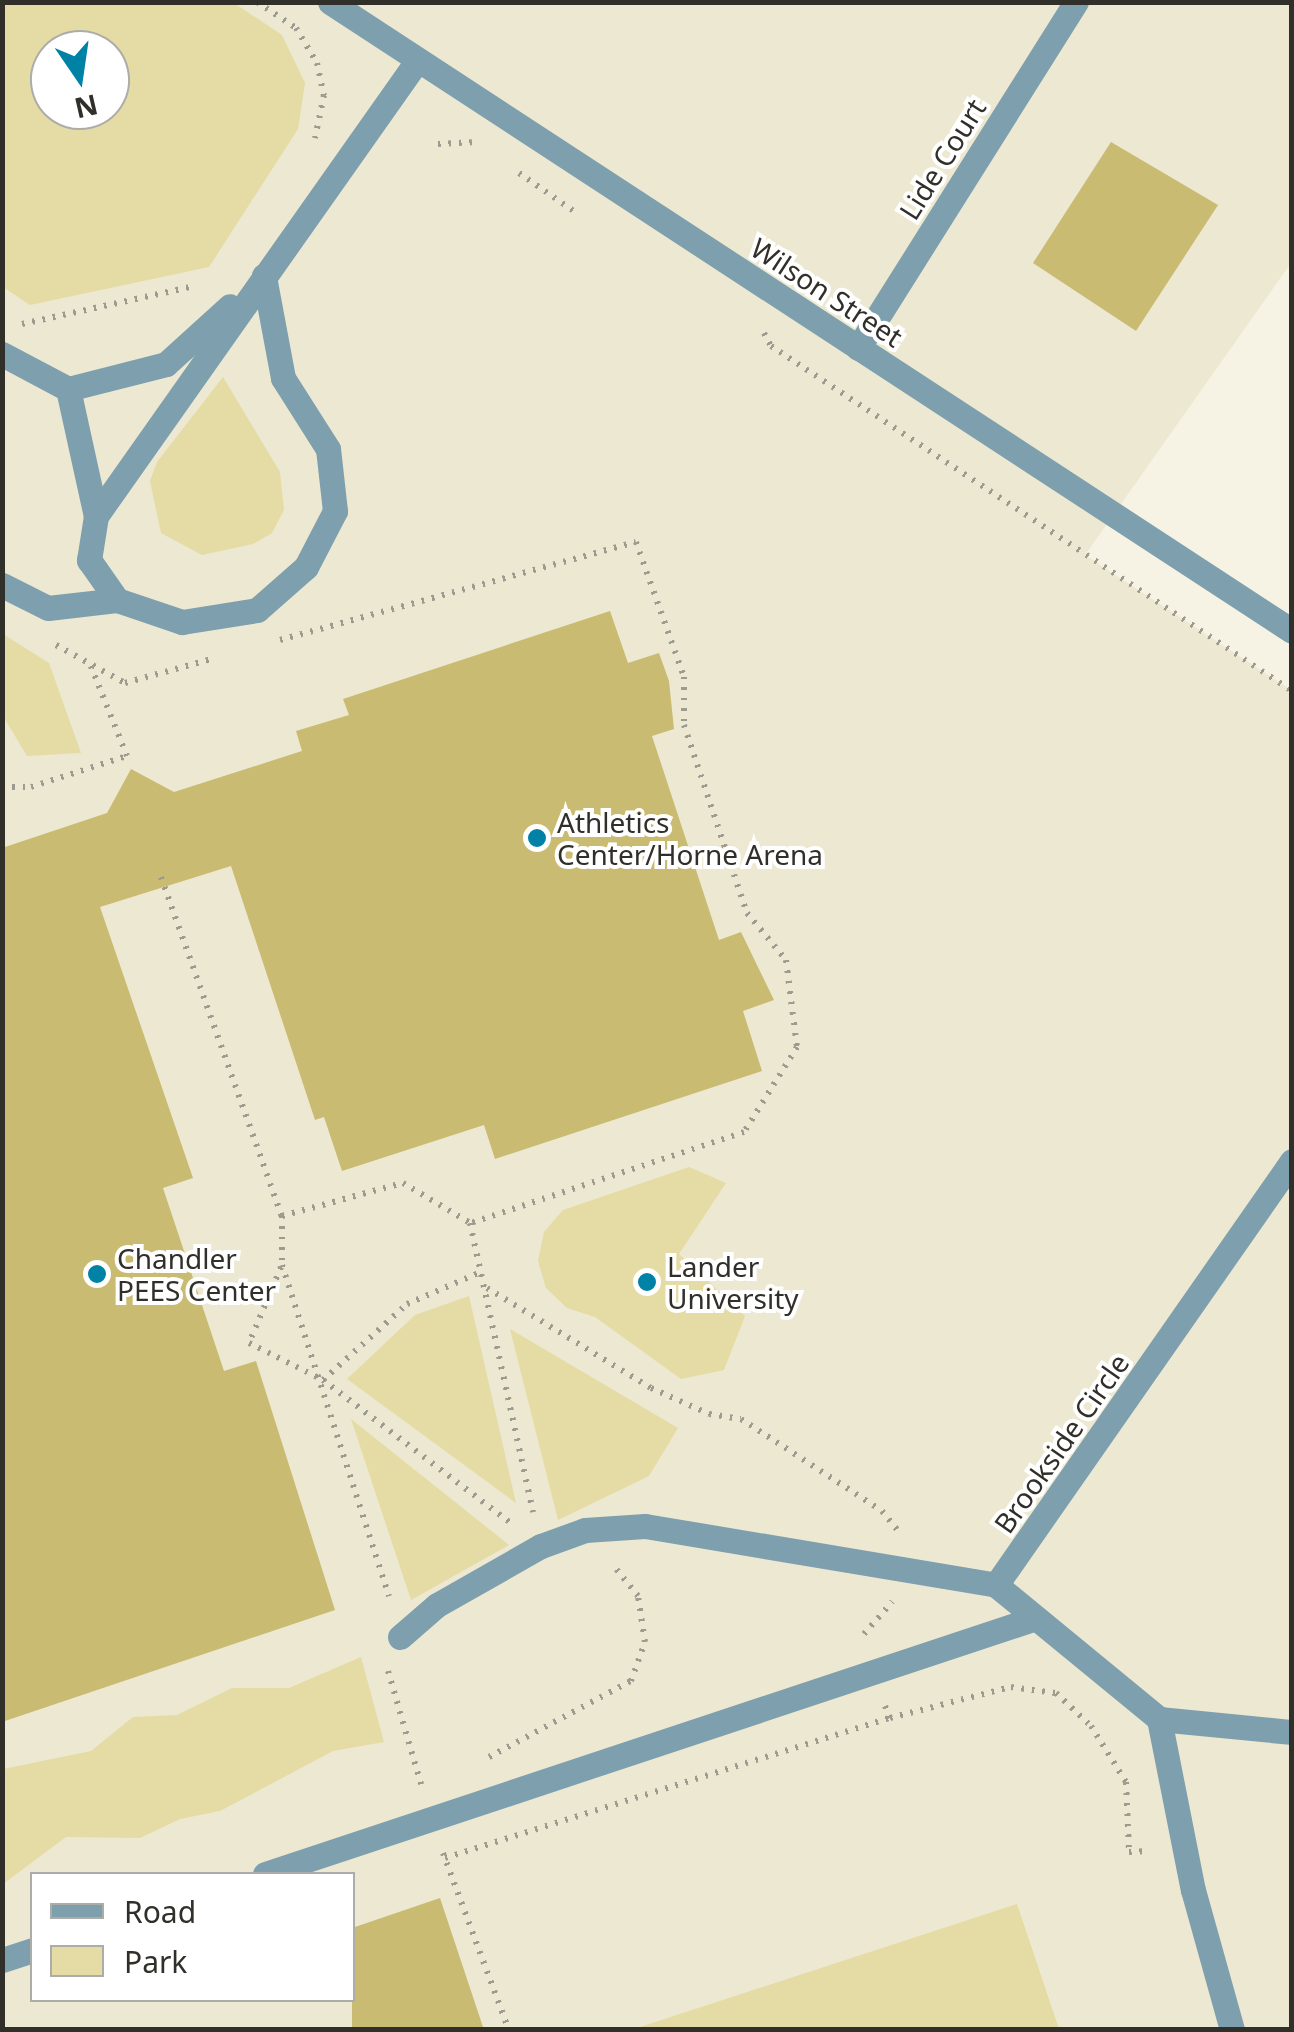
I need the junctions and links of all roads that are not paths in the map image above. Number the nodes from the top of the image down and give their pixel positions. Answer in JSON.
{"nodes":[{"id":1,"x":330,"y":2,"type":"edge"},
{"id":2,"x":1076,"y":2,"type":"edge"},
{"id":3,"x":417,"y":60,"type":"junction"},
{"id":4,"x":264,"y":276,"type":"junction"},
{"id":5,"x":858,"y":348,"type":"junction"},
{"id":6,"x":2,"y":354,"type":"edge"},
{"id":7,"x":68,"y":389,"type":"junction"},
{"id":8,"x":96,"y":516,"type":"junction"},
{"id":9,"x":2,"y":585,"type":"edge"},
{"id":10,"x":117,"y":600,"type":"junction"},
{"id":11,"x":1292,"y":631,"type":"edge"},
{"id":12,"x":1292,"y":1160,"type":"edge"},
{"id":13,"x":996,"y":1585,"type":"junction"},
{"id":14,"x":1036,"y":1618,"type":"junction"},
{"id":15,"x":400,"y":1637,"type":"road end"},
{"id":16,"x":1159,"y":1719,"type":"junction"},
{"id":17,"x":1292,"y":1732,"type":"edge"},
{"id":18,"x":271,"y":1872,"type":"edge"},
{"id":19,"x":30,"y":1951,"type":"edge"},
{"id":20,"x":2,"y":1960,"type":"edge"},
{"id":21,"x":1232,"y":2030,"type":"edge"}],
"edges":[{"from":1,"to":3,"type":"street","name":"Wilson Street"},
{"from":2,"to":5,"type":"street","name":"Lide Court"},
{"from":3,"to":4,"type":"street"},
{"from":3,"to":5,"type":"street","name":"Wilson Street"},
{"from":4,"to":7,"type":"street"},
{"from":4,"to":8,"type":"street"},
{"from":4,"to":10,"type":"street"},
{"from":5,"to":11,"type":"street","name":"Wilson Street"},
{"from":6,"to":7,"type":"street"},
{"from":7,"to":8,"type":"street"},
{"from":8,"to":10,"type":"street"},
{"from":9,"to":10,"type":"street"},
{"from":12,"to":13,"type":"street","name":"Brookside Circle"},
{"from":13,"to":14,"type":"street"},
{"from":13,"to":15,"type":"street"},
{"from":14,"to":16,"type":"street"},
{"from":14,"to":18,"type":"street"},
{"from":16,"to":17,"type":"street"},
{"from":16,"to":21,"type":"street"},
{"from":19,"to":20,"type":"street"}]}
